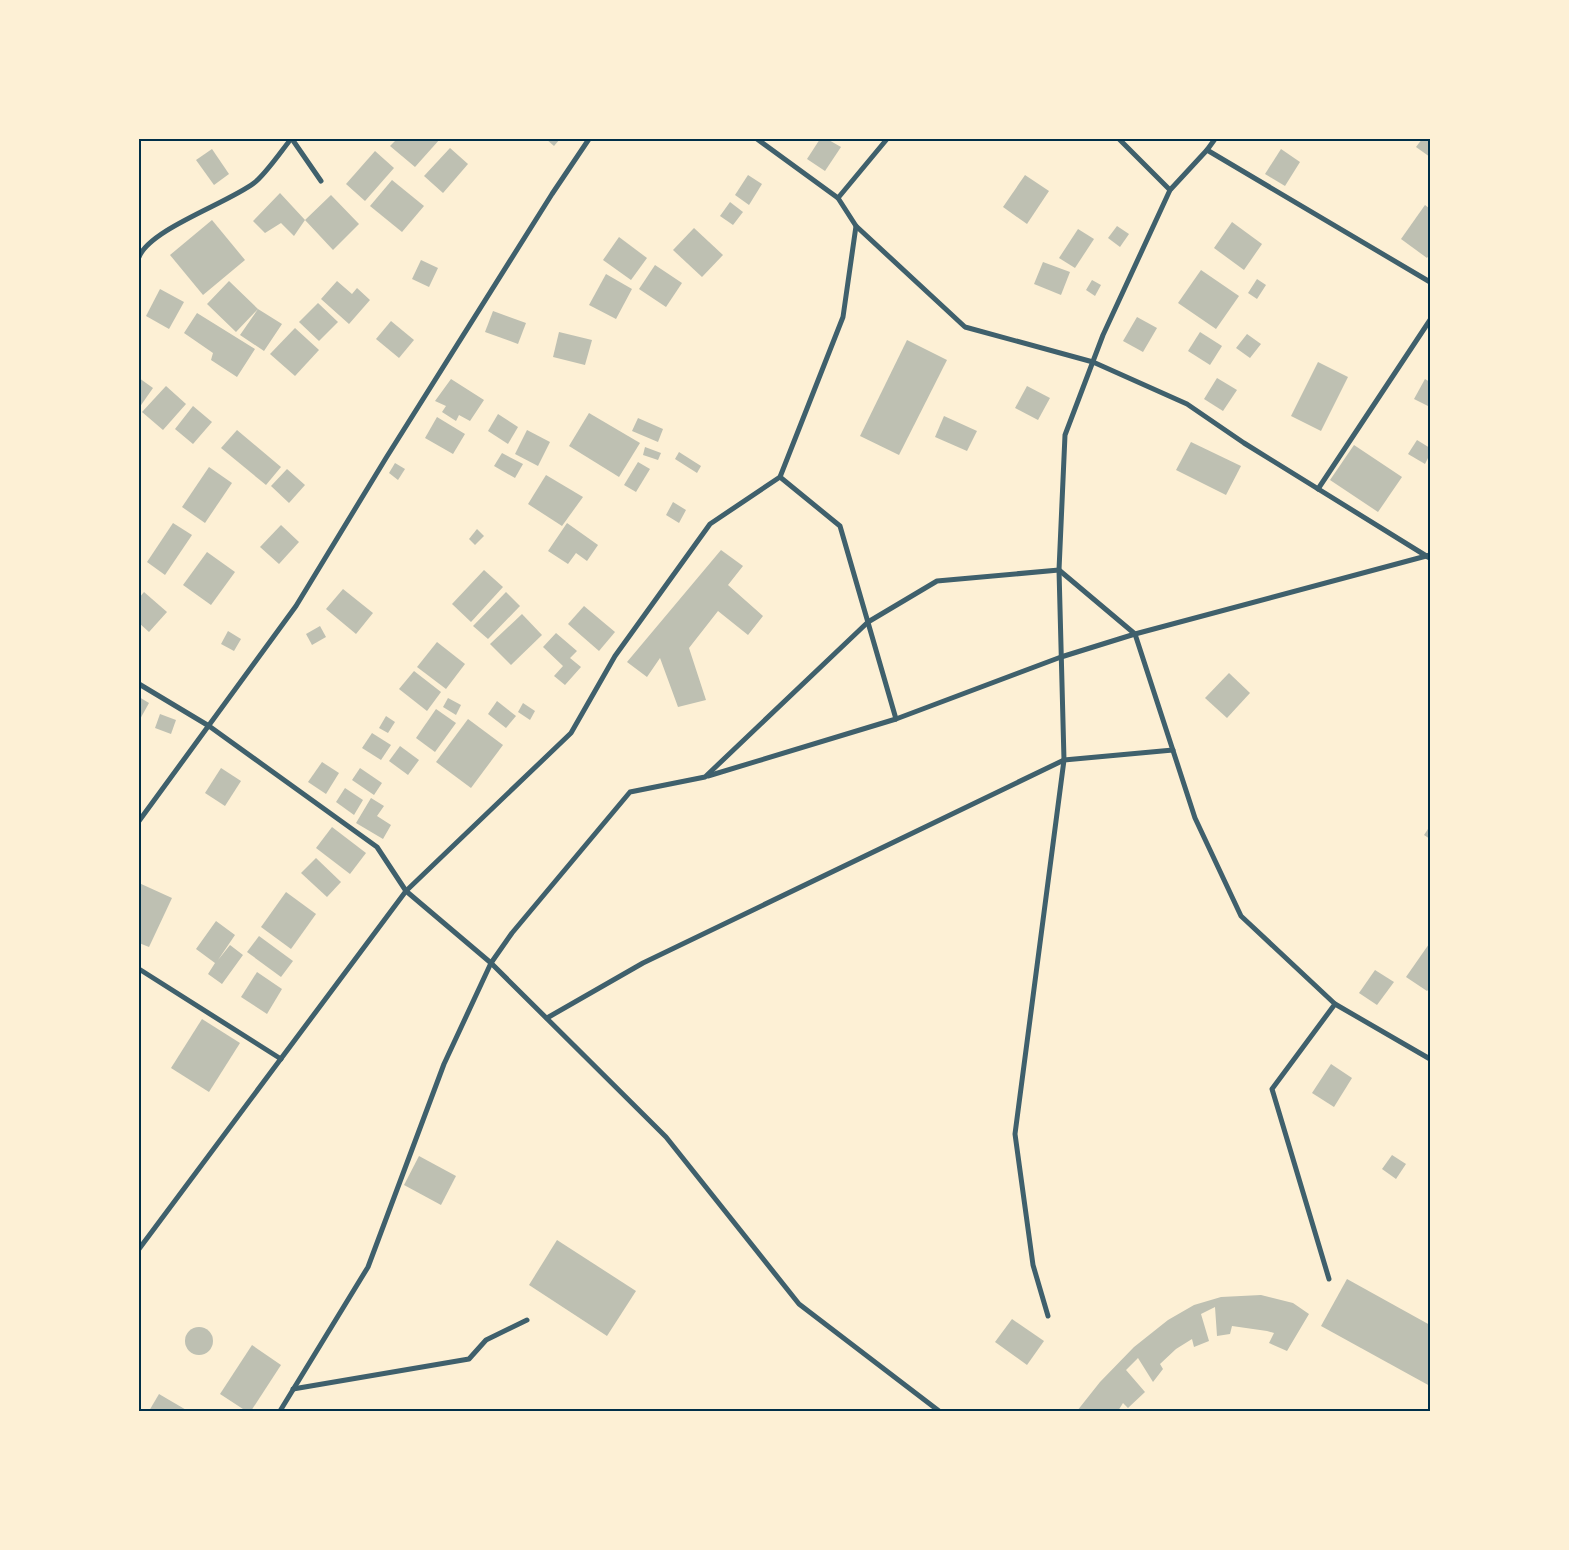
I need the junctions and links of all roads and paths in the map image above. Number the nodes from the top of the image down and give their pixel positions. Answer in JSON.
{"nodes":[{"id":1,"x":292,"y":139,"type":"edge"},
{"id":2,"x":589,"y":139,"type":"edge"},
{"id":3,"x":757,"y":139,"type":"edge"},
{"id":4,"x":888,"y":139,"type":"edge"},
{"id":5,"x":1119,"y":139,"type":"edge"},
{"id":6,"x":1215,"y":139,"type":"edge"},
{"id":7,"x":1207,"y":150,"type":"junction"},
{"id":8,"x":321,"y":181,"type":"dead end"},
{"id":9,"x":1170,"y":190,"type":"junction"},
{"id":10,"x":838,"y":198,"type":"junction"},
{"id":11,"x":856,"y":226,"type":"junction"},
{"id":12,"x":139,"y":257,"type":"edge"},
{"id":13,"x":1430,"y":282,"type":"edge"},
{"id":14,"x":1430,"y":320,"type":"edge"},
{"id":15,"x":1092,"y":362,"type":"junction"},
{"id":16,"x":780,"y":476,"type":"junction"},
{"id":17,"x":1318,"y":489,"type":"junction"},
{"id":18,"x":1429,"y":556,"type":"edge"},
{"id":19,"x":1059,"y":570,"type":"junction"},
{"id":20,"x":868,"y":622,"type":"junction"},
{"id":21,"x":1135,"y":634,"type":"junction"},
{"id":22,"x":1061,"y":657,"type":"junction"},
{"id":23,"x":139,"y":684,"type":"edge"},
{"id":24,"x":896,"y":719,"type":"junction"},
{"id":25,"x":209,"y":726,"type":"junction"},
{"id":26,"x":1173,"y":750,"type":"junction"},
{"id":27,"x":1064,"y":760,"type":"junction"},
{"id":28,"x":705,"y":777,"type":"junction"},
{"id":29,"x":139,"y":821,"type":"edge"},
{"id":30,"x":406,"y":891,"type":"junction"},
{"id":31,"x":491,"y":963,"type":"junction"},
{"id":32,"x":139,"y":969,"type":"edge"},
{"id":33,"x":1335,"y":1004,"type":"junction"},
{"id":34,"x":548,"y":1018,"type":"junction"},
{"id":35,"x":281,"y":1059,"type":"junction"},
{"id":36,"x":1430,"y":1059,"type":"edge"},
{"id":37,"x":139,"y":1249,"type":"edge"},
{"id":38,"x":1329,"y":1279,"type":"dead end"},
{"id":39,"x":1048,"y":1316,"type":"dead end"},
{"id":40,"x":527,"y":1320,"type":"dead end"},
{"id":41,"x":293,"y":1389,"type":"junction"},
{"id":42,"x":280,"y":1411,"type":"edge"},
{"id":43,"x":939,"y":1411,"type":"edge"}],
"edges":[{"from":1,"to":8,"type":"street"},
{"from":1,"to":12,"type":"street"},
{"from":2,"to":25,"type":"street"},
{"from":3,"to":10,"type":"street"},
{"from":4,"to":10,"type":"street"},
{"from":5,"to":9,"type":"street"},
{"from":6,"to":7,"type":"street"},
{"from":7,"to":9,"type":"street"},
{"from":7,"to":13,"type":"street"},
{"from":9,"to":15,"type":"street"},
{"from":10,"to":11,"type":"street"},
{"from":11,"to":15,"type":"street"},
{"from":11,"to":16,"type":"street"},
{"from":14,"to":17,"type":"street"},
{"from":15,"to":17,"type":"street"},
{"from":15,"to":19,"type":"street"},
{"from":16,"to":20,"type":"street"},
{"from":16,"to":30,"type":"street"},
{"from":17,"to":18,"type":"street"},
{"from":18,"to":21,"type":"street"},
{"from":19,"to":20,"type":"street"},
{"from":19,"to":21,"type":"street"},
{"from":19,"to":22,"type":"street"},
{"from":20,"to":24,"type":"street"},
{"from":20,"to":28,"type":"street"},
{"from":21,"to":22,"type":"street"},
{"from":21,"to":26,"type":"street"},
{"from":22,"to":24,"type":"street"},
{"from":22,"to":27,"type":"street"},
{"from":23,"to":25,"type":"street"},
{"from":24,"to":28,"type":"street"},
{"from":25,"to":29,"type":"street"},
{"from":25,"to":30,"type":"street"},
{"from":26,"to":27,"type":"street"},
{"from":26,"to":33,"type":"street"},
{"from":27,"to":34,"type":"street"},
{"from":27,"to":39,"type":"street"},
{"from":28,"to":31,"type":"street"},
{"from":30,"to":31,"type":"street"},
{"from":30,"to":35,"type":"street"},
{"from":31,"to":34,"type":"street"},
{"from":31,"to":41,"type":"street"},
{"from":32,"to":35,"type":"street"},
{"from":33,"to":36,"type":"street"},
{"from":33,"to":38,"type":"street"},
{"from":34,"to":43,"type":"street"},
{"from":35,"to":37,"type":"street"},
{"from":40,"to":41,"type":"street"},
{"from":41,"to":42,"type":"street"}]}
